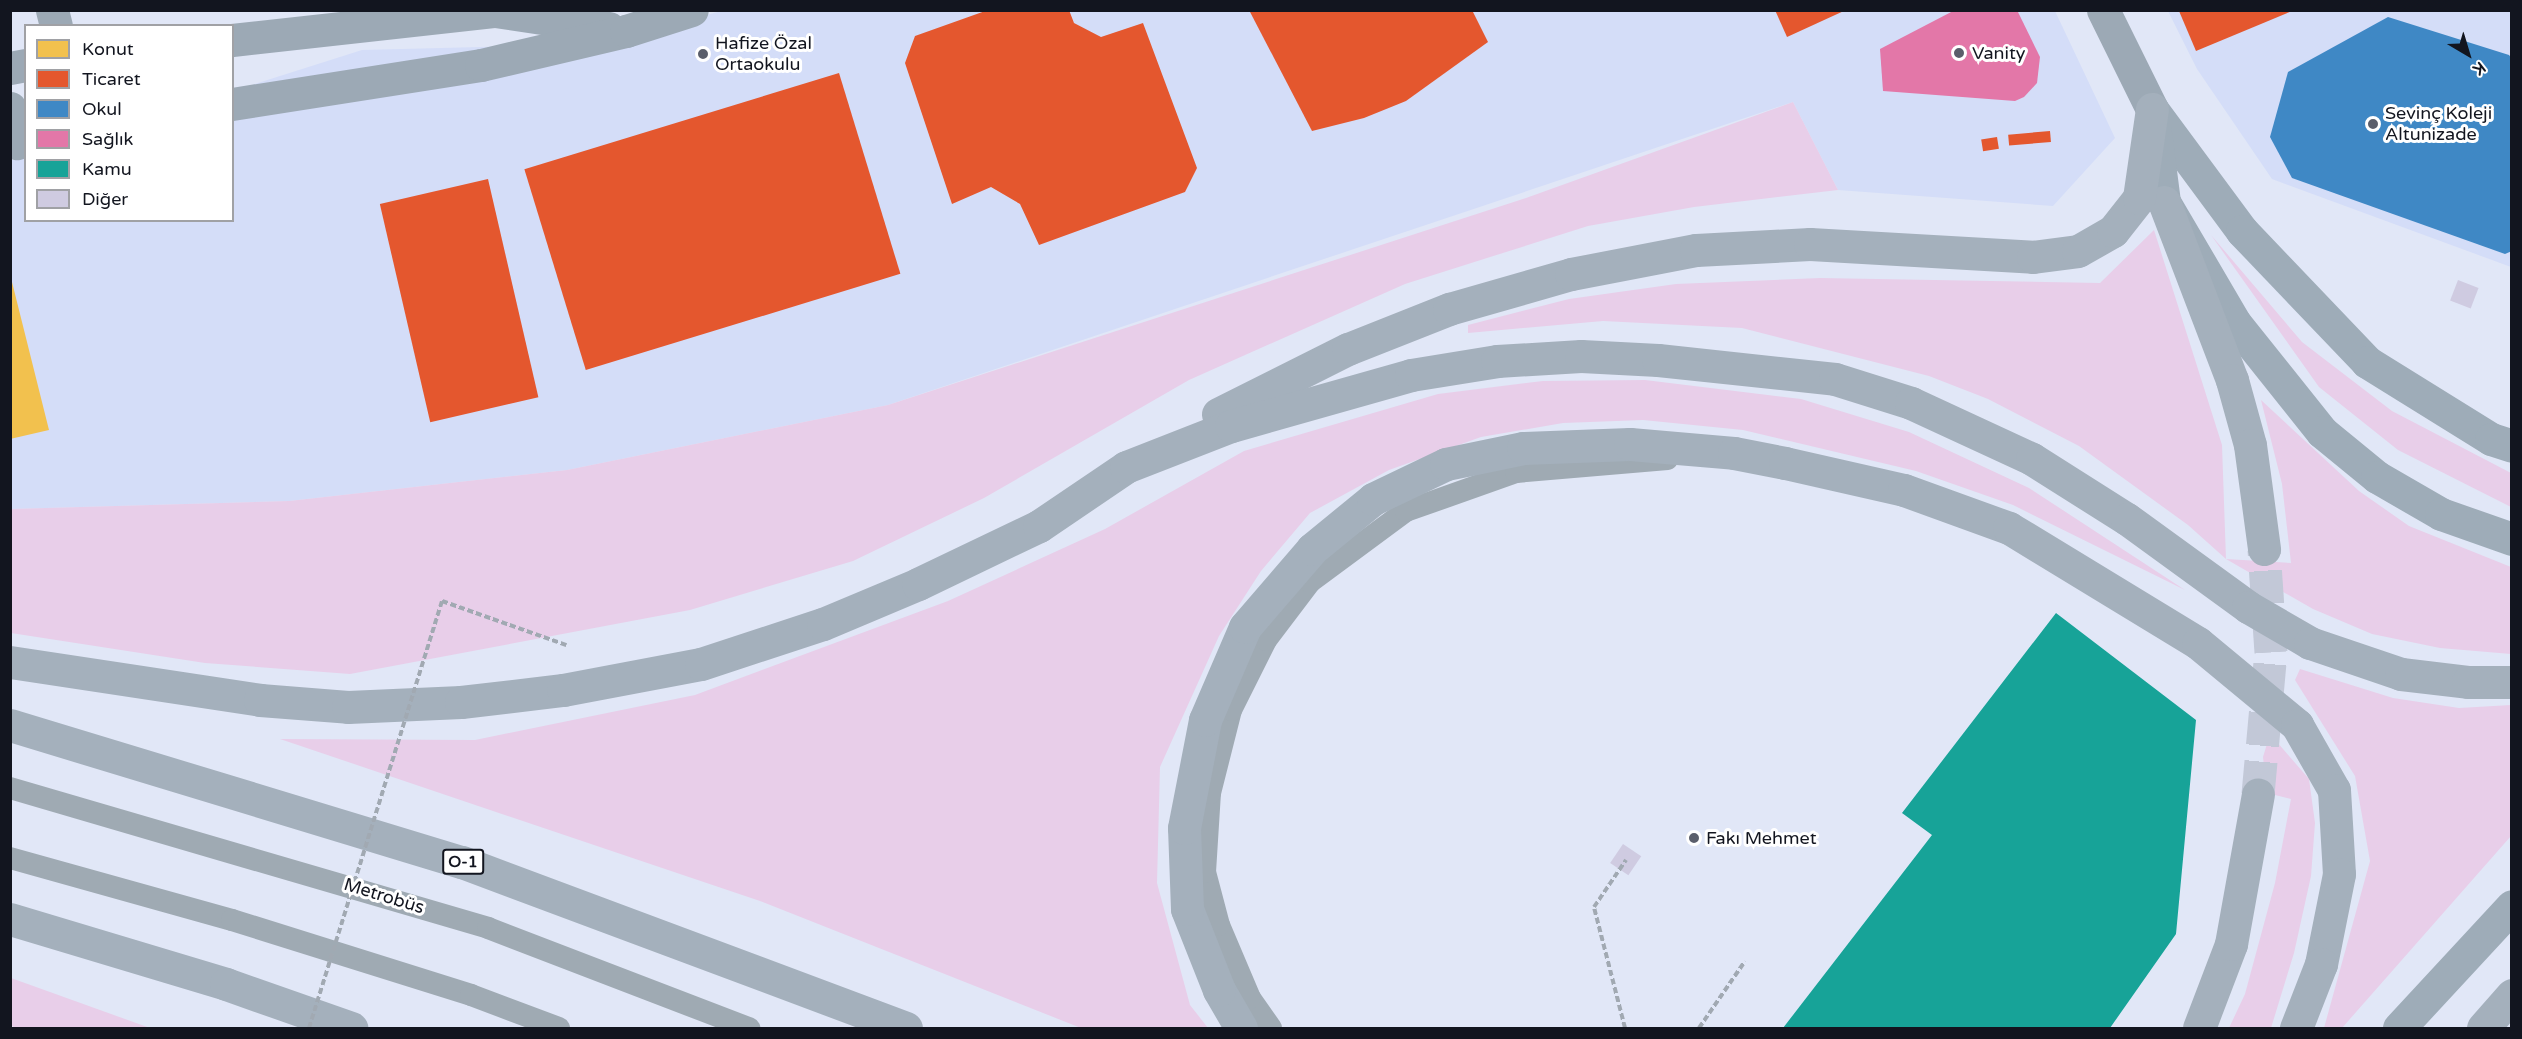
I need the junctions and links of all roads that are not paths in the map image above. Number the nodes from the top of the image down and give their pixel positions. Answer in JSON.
{"nodes":[{"id":1,"x":692,"y":10,"type":"edge"},
{"id":2,"x":2103,"y":10,"type":"edge"},
{"id":3,"x":626,"y":31,"type":"junction"},
{"id":4,"x":234,"y":40,"type":"edge"},
{"id":5,"x":234,"y":104,"type":"edge"},
{"id":6,"x":10,"y":108,"type":"edge"},
{"id":7,"x":2152,"y":109,"type":"junction"},
{"id":8,"x":18,"y":143,"type":"edge"},
{"id":9,"x":2164,"y":202,"type":"junction"},
{"id":10,"x":2511,"y":446,"type":"edge"},
{"id":11,"x":1734,"y":453,"type":"junction"},
{"id":12,"x":1126,"y":467,"type":"junction"},
{"id":13,"x":2511,"y":539,"type":"edge"},
{"id":14,"x":2264,"y":549,"type":"tunnel mouth"},
{"id":15,"x":10,"y":662,"type":"edge"},
{"id":16,"x":2511,"y":682,"type":"edge"},
{"id":17,"x":10,"y":725,"type":"edge"},
{"id":18,"x":10,"y":788,"type":"edge"},
{"id":19,"x":2258,"y":794,"type":"tunnel mouth"},
{"id":20,"x":10,"y":858,"type":"edge"},
{"id":21,"x":2511,"y":906,"type":"edge"},
{"id":22,"x":10,"y":919,"type":"edge"},
{"id":23,"x":2511,"y":995,"type":"edge"},
{"id":24,"x":351,"y":1029,"type":"edge"},
{"id":25,"x":560,"y":1029,"type":"edge"},
{"id":26,"x":749,"y":1029,"type":"edge"},
{"id":27,"x":906,"y":1029,"type":"edge"},
{"id":28,"x":1241,"y":1029,"type":"edge"},
{"id":29,"x":1271,"y":1029,"type":"edge"},
{"id":30,"x":2199,"y":1029,"type":"edge"},
{"id":31,"x":2296,"y":1029,"type":"edge"},
{"id":32,"x":2399,"y":1029,"type":"edge"},
{"id":33,"x":2483,"y":1029,"type":"edge"}],
"edges":[{"from":1,"to":3,"type":"street"},
{"from":2,"to":7,"type":"street"},
{"from":3,"to":4,"type":"street"},
{"from":3,"to":5,"type":"street"},
{"from":6,"to":8,"type":"street"},
{"from":7,"to":9,"type":"main road"},
{"from":7,"to":10,"type":"main road"},
{"from":7,"to":12,"type":"highway"},
{"from":9,"to":13,"type":"main road"},
{"from":9,"to":14,"type":"highway"},
{"from":11,"to":28,"type":"highway"},
{"from":11,"to":29,"type":"lane"},
{"from":11,"to":31,"type":"highway"},
{"from":12,"to":15,"type":"highway"},
{"from":12,"to":16,"type":"highway"},
{"from":17,"to":27,"type":"highway","number":"O-1"},
{"from":18,"to":26,"type":"lane","name":"Metrobüs"},
{"from":19,"to":30,"type":"highway"},
{"from":20,"to":25,"type":"lane"},
{"from":21,"to":32,"type":"main road"},
{"from":22,"to":24,"type":"highway"},
{"from":23,"to":33,"type":"highway"}]}
